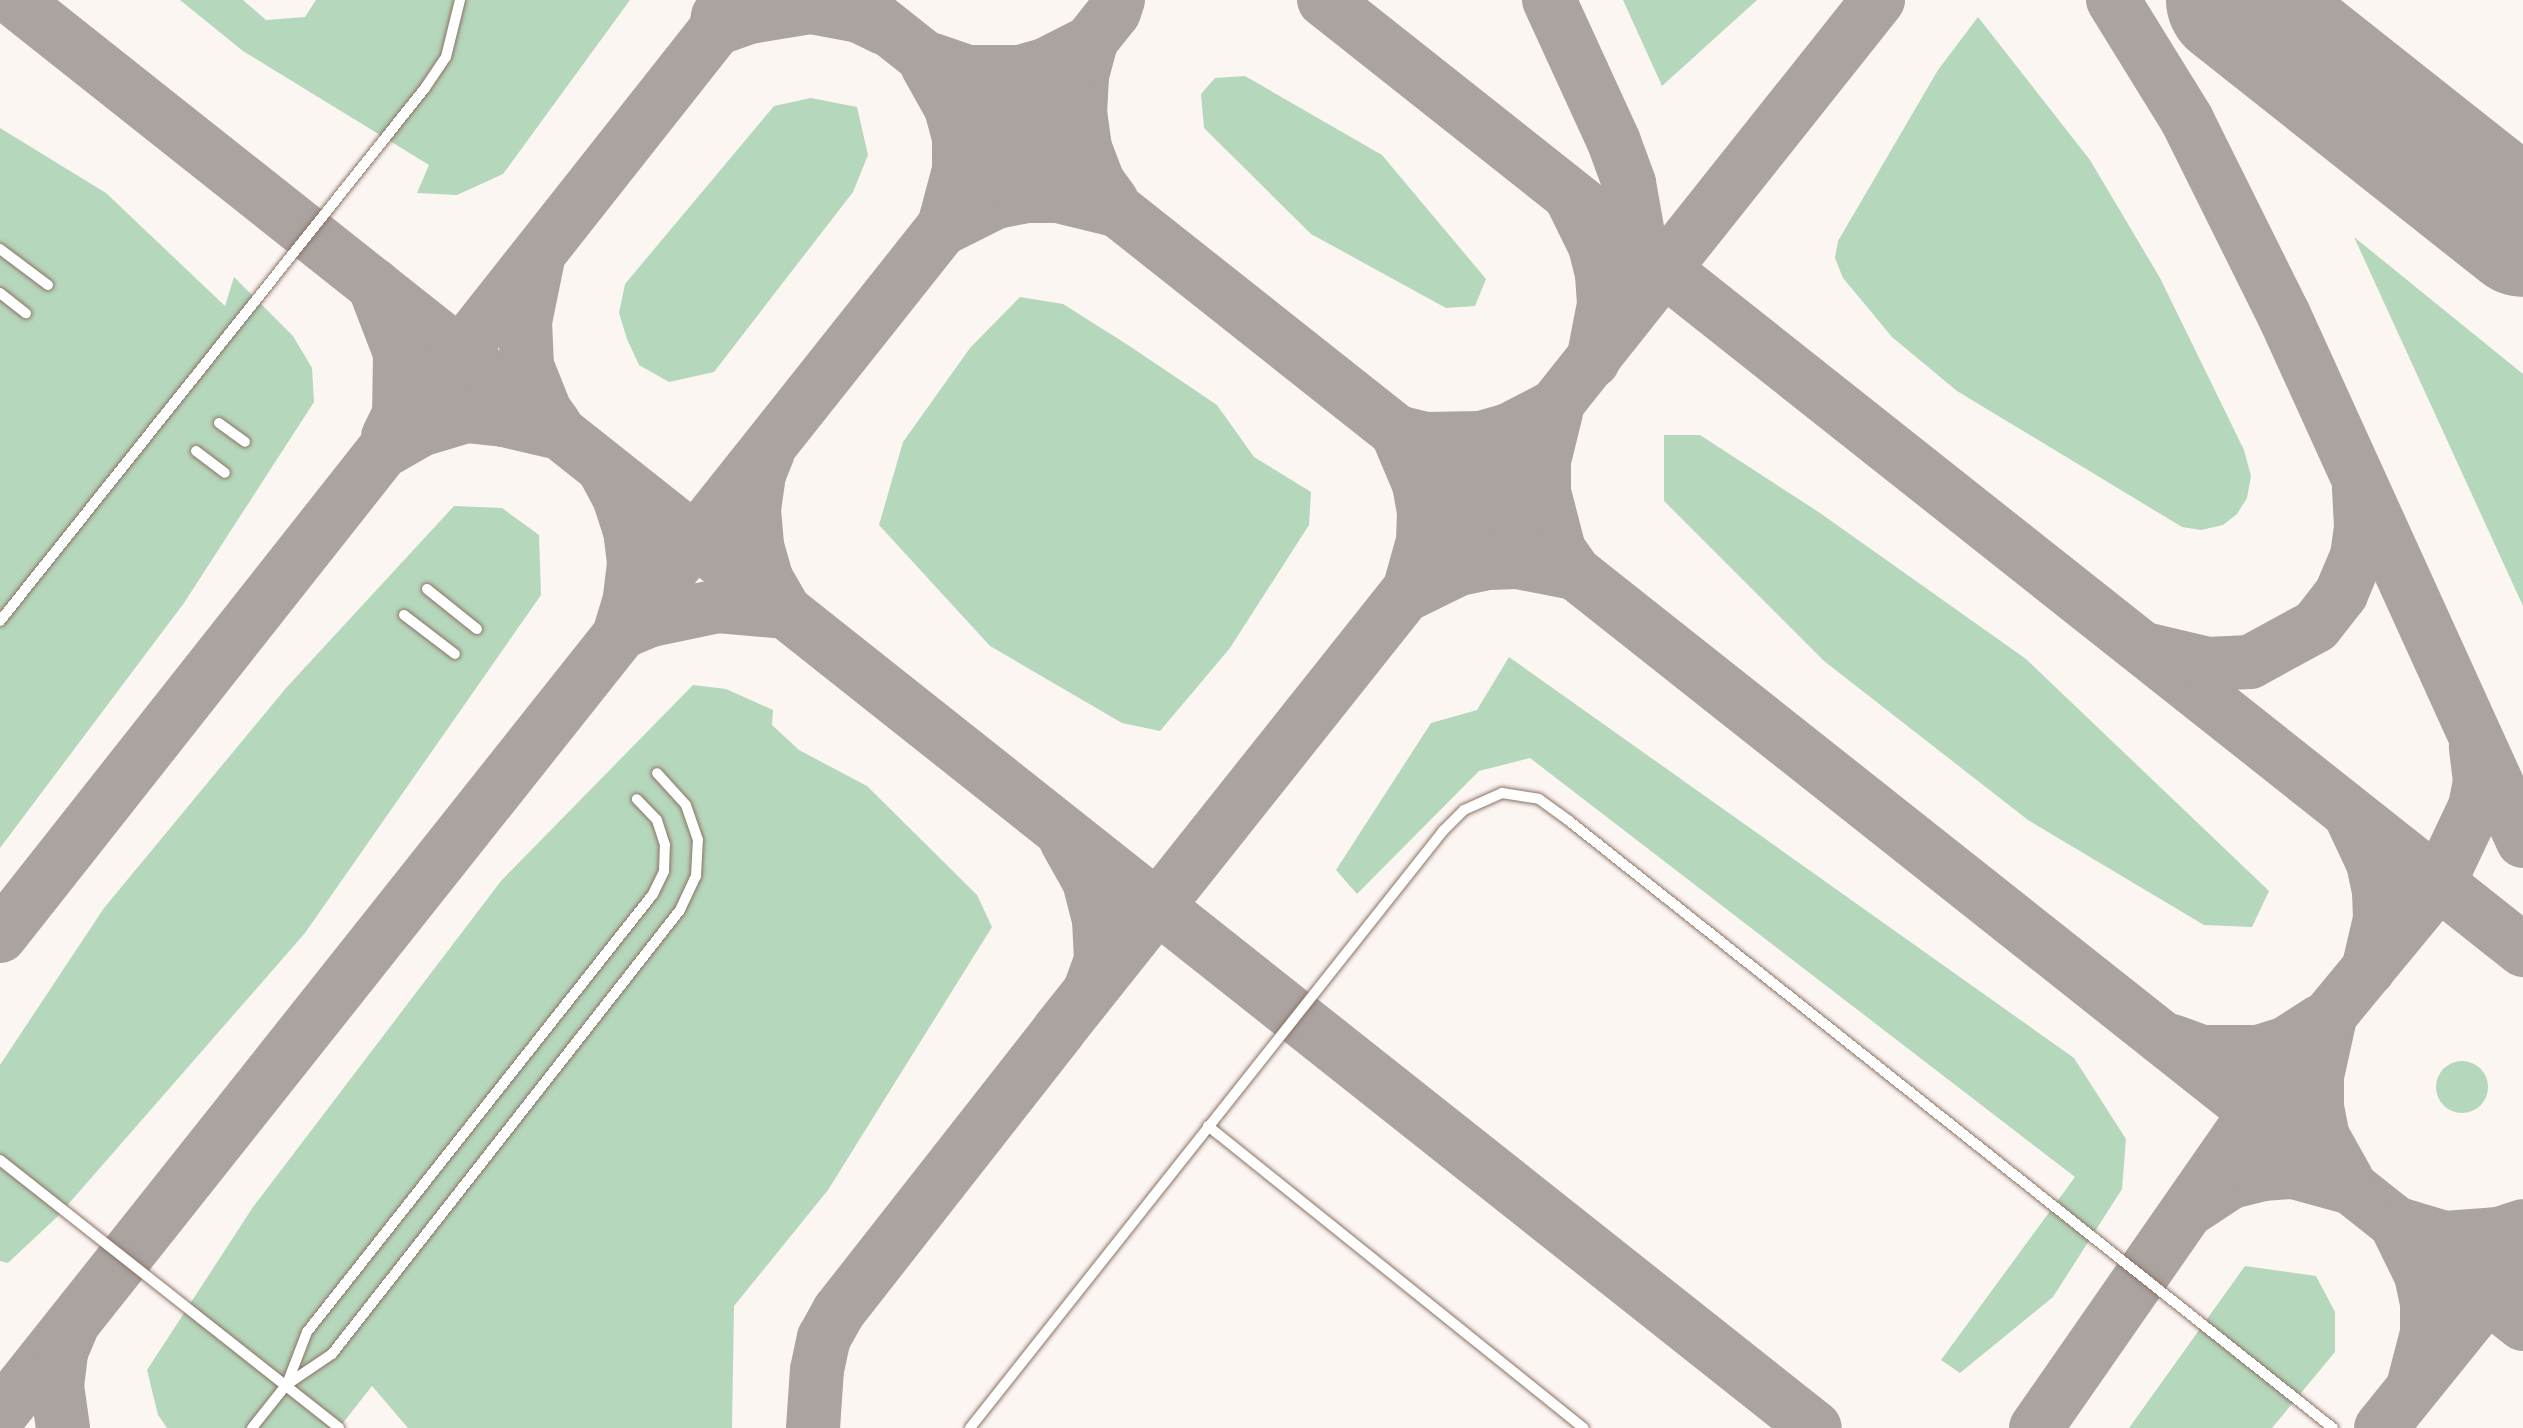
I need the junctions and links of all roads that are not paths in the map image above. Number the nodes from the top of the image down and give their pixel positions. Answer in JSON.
{"nodes":[{"id":1,"x":460,"y":0,"type":"edge"},
{"id":2,"x":0,"y":249,"type":"edge"},
{"id":3,"x":48,"y":285,"type":"dead end"},
{"id":4,"x":0,"y":293,"type":"edge"},
{"id":5,"x":26,"y":313,"type":"dead end"},
{"id":6,"x":219,"y":423,"type":"dead end"},
{"id":7,"x":245,"y":442,"type":"dead end"},
{"id":8,"x":196,"y":451,"type":"dead end"},
{"id":9,"x":225,"y":473,"type":"dead end"},
{"id":10,"x":427,"y":589,"type":"dead end"},
{"id":11,"x":404,"y":615,"type":"dead end"},
{"id":12,"x":0,"y":621,"type":"edge"},
{"id":13,"x":477,"y":629,"type":"dead end"},
{"id":14,"x":455,"y":654,"type":"dead end"},
{"id":15,"x":657,"y":773,"type":"dead end"},
{"id":16,"x":637,"y":799,"type":"dead end"},
{"id":17,"x":1208,"y":1126,"type":"junction"},
{"id":18,"x":0,"y":1160,"type":"edge"},
{"id":19,"x":287,"y":1384,"type":"junction"},
{"id":20,"x":973,"y":1425,"type":"edge"},
{"id":21,"x":252,"y":1428,"type":"edge"},
{"id":22,"x":339,"y":1428,"type":"edge"},
{"id":23,"x":1584,"y":1428,"type":"edge"},
{"id":24,"x":2333,"y":1428,"type":"edge"}],
"edges":[{"from":1,"to":12,"type":"lane"},
{"from":2,"to":3,"type":"lane"},
{"from":4,"to":5,"type":"lane"},
{"from":6,"to":7,"type":"lane"},
{"from":8,"to":9,"type":"lane"},
{"from":10,"to":13,"type":"lane"},
{"from":11,"to":14,"type":"lane"},
{"from":15,"to":19,"type":"lane"},
{"from":16,"to":19,"type":"lane"},
{"from":17,"to":20,"type":"lane"},
{"from":17,"to":23,"type":"lane"},
{"from":17,"to":24,"type":"lane"},
{"from":18,"to":19,"type":"lane"},
{"from":19,"to":21,"type":"lane"},
{"from":19,"to":22,"type":"lane"}]}
